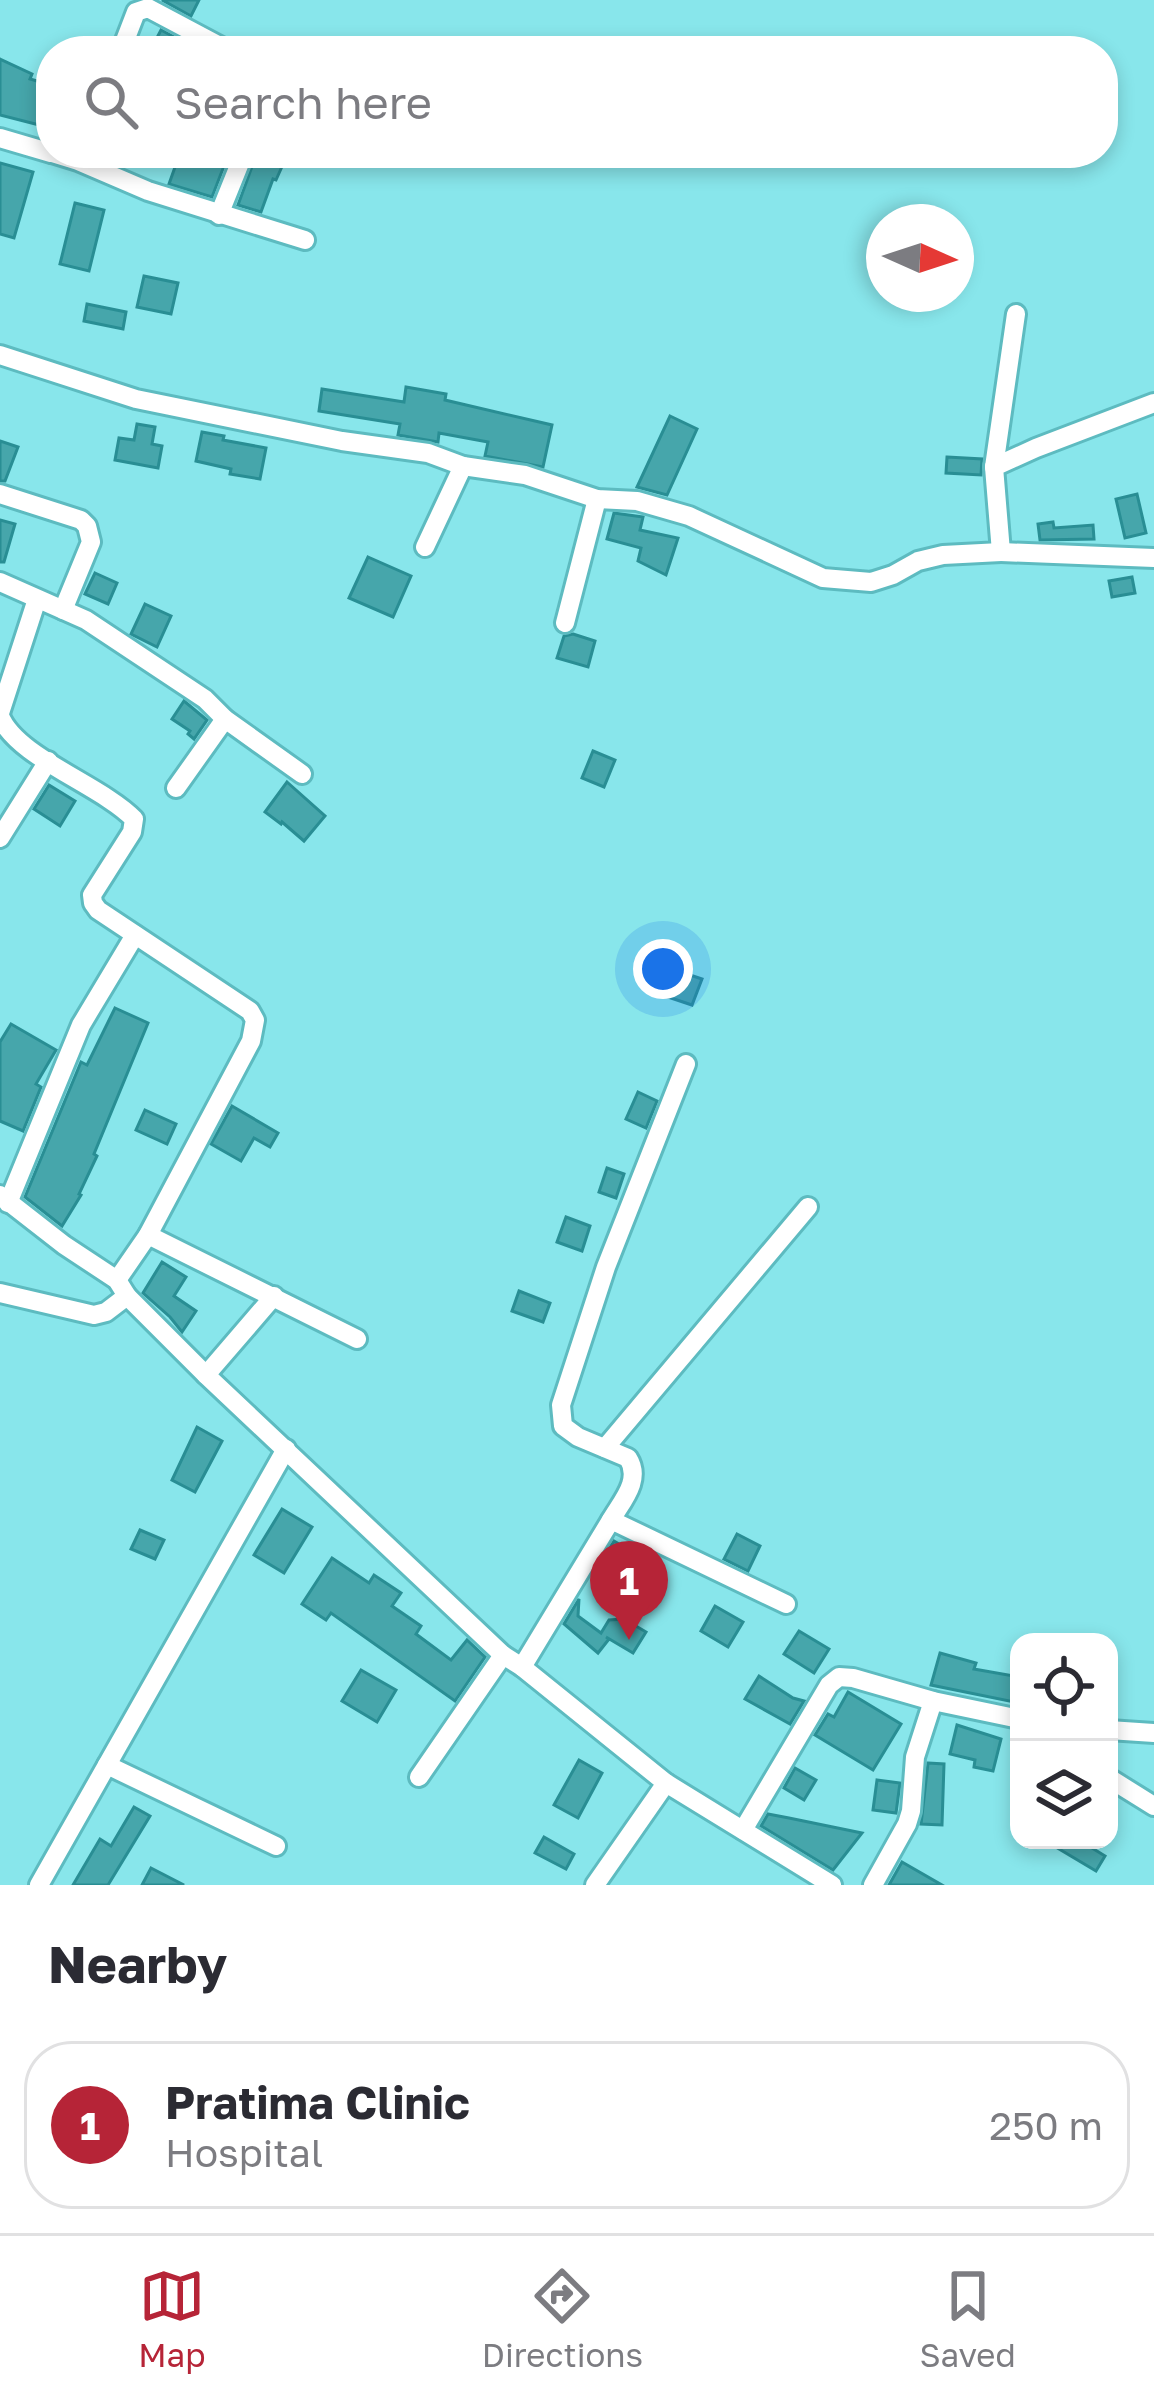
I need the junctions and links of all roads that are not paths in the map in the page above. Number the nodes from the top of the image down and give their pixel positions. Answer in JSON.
{"nodes":[{"id":1,"x":127,"y":36,"type":"edge"},
{"id":2,"x":201,"y":36,"type":"edge"},
{"id":3,"x":0,"y":138,"type":"edge"},
{"id":4,"x":36,"y":149,"type":"edge"},
{"id":5,"x":102,"y":168,"type":"edge"},
{"id":6,"x":238,"y":168,"type":"edge"},
{"id":7,"x":219,"y":214,"type":"junction"},
{"id":8,"x":304,"y":240,"type":"dead end"},
{"id":9,"x":1016,"y":314,"type":"dead end"},
{"id":10,"x":0,"y":355,"type":"edge"},
{"id":11,"x":1154,"y":403,"type":"edge"},
{"id":12,"x":464,"y":466,"type":"junction"},
{"id":13,"x":994,"y":467,"type":"junction"},
{"id":14,"x":0,"y":494,"type":"edge"},
{"id":15,"x":597,"y":500,"type":"junction"},
{"id":16,"x":424,"y":547,"type":"dead end"},
{"id":17,"x":1001,"y":552,"type":"junction"},
{"id":18,"x":1154,"y":558,"type":"edge"},
{"id":19,"x":0,"y":582,"type":"edge"},
{"id":20,"x":37,"y":598,"type":"junction"},
{"id":21,"x":63,"y":610,"type":"junction"},
{"id":22,"x":565,"y":623,"type":"dead end"},
{"id":23,"x":0,"y":715,"type":"edge"},
{"id":24,"x":226,"y":719,"type":"junction"},
{"id":25,"x":48,"y":760,"type":"junction"},
{"id":26,"x":302,"y":774,"type":"dead end"},
{"id":27,"x":176,"y":788,"type":"dead end"},
{"id":28,"x":0,"y":838,"type":"edge"},
{"id":29,"x":135,"y":935,"type":"junction"},
{"id":30,"x":686,"y":1064,"type":"dead end"},
{"id":31,"x":4,"y":1199,"type":"edge"},
{"id":32,"x":808,"y":1207,"type":"dead end"},
{"id":33,"x":148,"y":1235,"type":"junction"},
{"id":34,"x":122,"y":1288,"type":"junction"},
{"id":35,"x":0,"y":1293,"type":"edge"},
{"id":36,"x":274,"y":1296,"type":"junction"},
{"id":37,"x":357,"y":1339,"type":"dead end"},
{"id":38,"x":206,"y":1376,"type":"junction"},
{"id":39,"x":605,"y":1448,"type":"junction"},
{"id":40,"x":286,"y":1449,"type":"junction"},
{"id":41,"x":611,"y":1520,"type":"junction"},
{"id":42,"x":786,"y":1604,"type":"dead end"},
{"id":43,"x":503,"y":1654,"type":"junction"},
{"id":44,"x":522,"y":1666,"type":"junction"},
{"id":45,"x":933,"y":1701,"type":"junction"},
{"id":46,"x":1010,"y":1718,"type":"edge"},
{"id":47,"x":1118,"y":1731,"type":"edge"},
{"id":48,"x":1154,"y":1733,"type":"edge"},
{"id":49,"x":107,"y":1765,"type":"junction"},
{"id":50,"x":419,"y":1777,"type":"dead end"},
{"id":51,"x":666,"y":1784,"type":"junction"},
{"id":52,"x":1118,"y":1784,"type":"edge"},
{"id":53,"x":1154,"y":1806,"type":"edge"},
{"id":54,"x":743,"y":1830,"type":"junction"},
{"id":55,"x":276,"y":1846,"type":"dead end"},
{"id":56,"x":39,"y":1885,"type":"edge"},
{"id":57,"x":595,"y":1885,"type":"edge"},
{"id":58,"x":832,"y":1885,"type":"edge"},
{"id":59,"x":873,"y":1885,"type":"edge"}],
"edges":[{"from":1,"to":2,"type":"street"},
{"from":3,"to":4,"type":"street"},
{"from":5,"to":7,"type":"street"},
{"from":6,"to":7,"type":"street"},
{"from":7,"to":8,"type":"street"},
{"from":9,"to":13,"type":"street"},
{"from":10,"to":12,"type":"street"},
{"from":11,"to":13,"type":"street"},
{"from":12,"to":15,"type":"street"},
{"from":12,"to":16,"type":"street"},
{"from":13,"to":17,"type":"street"},
{"from":14,"to":21,"type":"street"},
{"from":15,"to":17,"type":"street"},
{"from":15,"to":22,"type":"street"},
{"from":17,"to":18,"type":"street"},
{"from":19,"to":20,"type":"street"},
{"from":20,"to":21,"type":"street"},
{"from":20,"to":23,"type":"street"},
{"from":21,"to":24,"type":"street"},
{"from":23,"to":25,"type":"street"},
{"from":24,"to":26,"type":"street"},
{"from":24,"to":27,"type":"street"},
{"from":25,"to":28,"type":"street"},
{"from":25,"to":29,"type":"street"},
{"from":29,"to":31,"type":"street"},
{"from":29,"to":33,"type":"street"},
{"from":30,"to":39,"type":"street"},
{"from":31,"to":34,"type":"street"},
{"from":32,"to":39,"type":"street"},
{"from":33,"to":34,"type":"street"},
{"from":33,"to":36,"type":"street"},
{"from":34,"to":35,"type":"street"},
{"from":34,"to":38,"type":"street"},
{"from":36,"to":37,"type":"street"},
{"from":36,"to":38,"type":"street"},
{"from":38,"to":40,"type":"street"},
{"from":39,"to":41,"type":"street"},
{"from":40,"to":43,"type":"street"},
{"from":40,"to":49,"type":"street"},
{"from":41,"to":42,"type":"street"},
{"from":41,"to":44,"type":"street"},
{"from":43,"to":44,"type":"street"},
{"from":43,"to":50,"type":"street"},
{"from":44,"to":51,"type":"street"},
{"from":45,"to":46,"type":"street"},
{"from":45,"to":54,"type":"street"},
{"from":45,"to":59,"type":"street"},
{"from":47,"to":48,"type":"street"},
{"from":49,"to":55,"type":"street"},
{"from":49,"to":56,"type":"street"},
{"from":51,"to":54,"type":"street"},
{"from":51,"to":57,"type":"street"},
{"from":52,"to":53,"type":"street"},
{"from":54,"to":58,"type":"street"}]}
